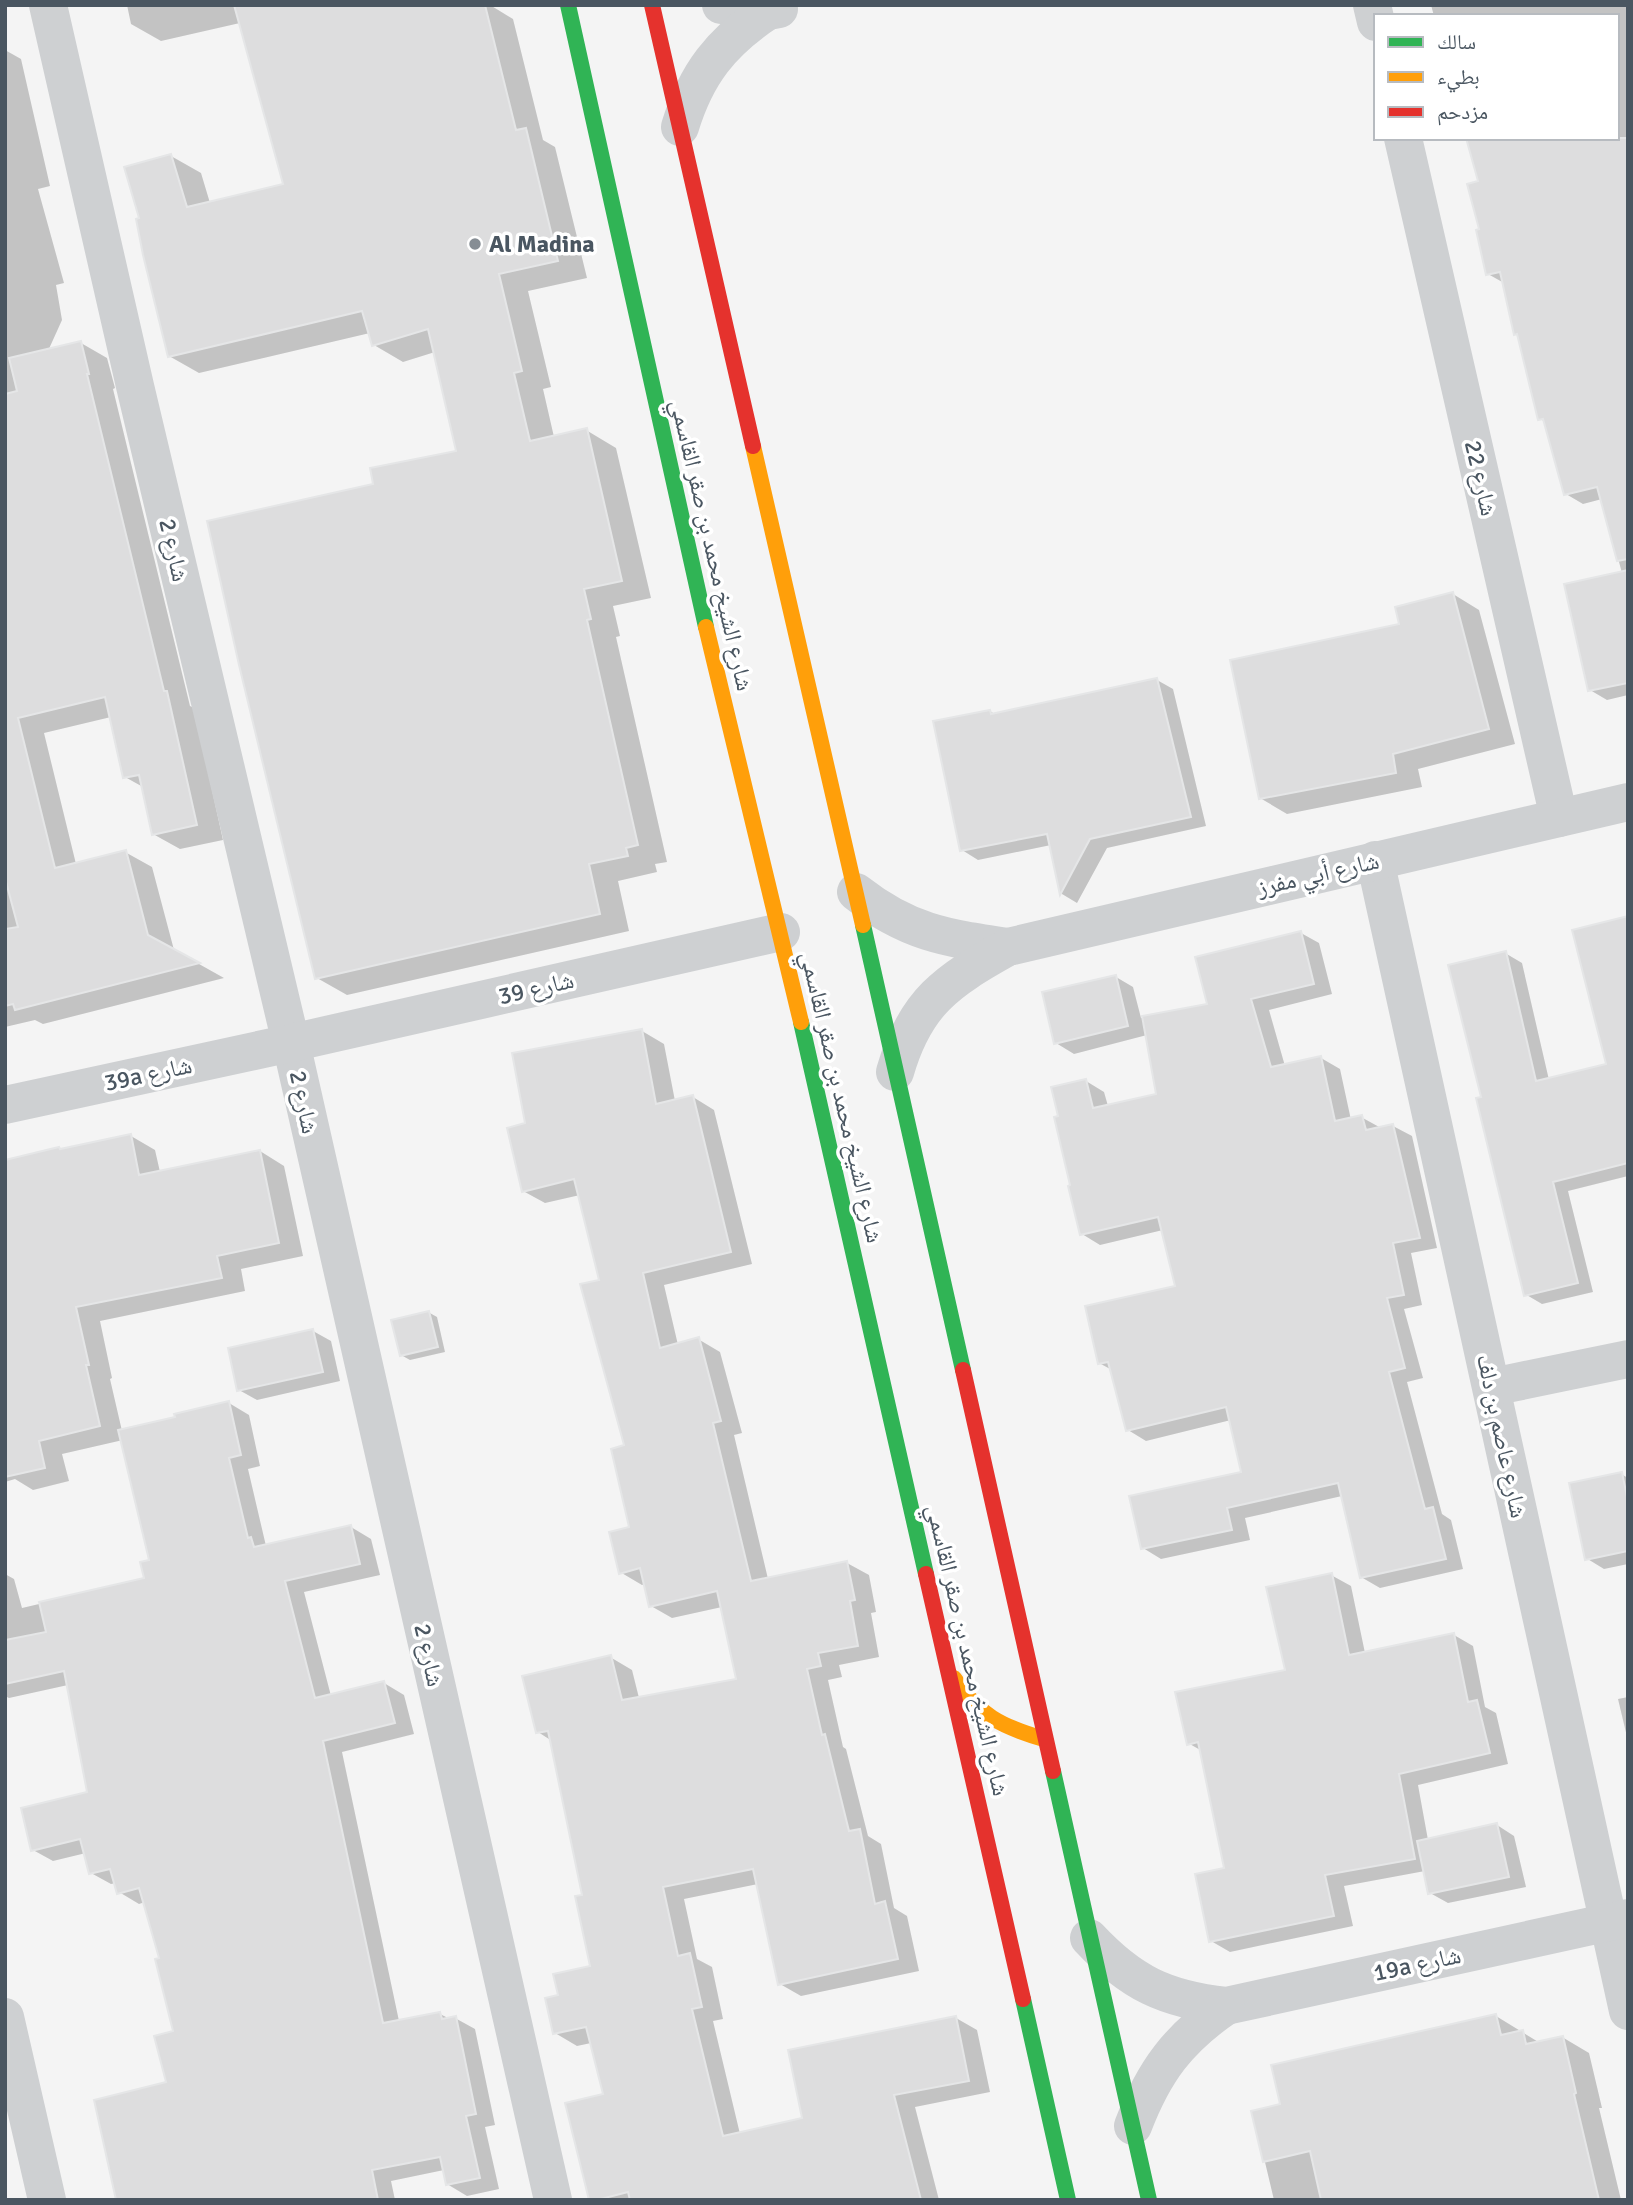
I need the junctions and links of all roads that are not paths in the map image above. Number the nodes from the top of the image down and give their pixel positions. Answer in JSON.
{"nodes":[{"id":1,"x":48,"y":5,"type":"edge"},
{"id":2,"x":568,"y":5,"type":"edge"},
{"id":3,"x":652,"y":5,"type":"edge"},
{"id":4,"x":721,"y":5,"type":"edge"},
{"id":5,"x":781,"y":8,"type":"edge"},
{"id":6,"x":680,"y":127,"type":"junction"},
{"id":7,"x":1403,"y":140,"type":"edge"},
{"id":8,"x":1628,"y":802,"type":"edge"},
{"id":9,"x":1559,"y":818,"type":"junction"},
{"id":10,"x":1375,"y":860,"type":"junction"},
{"id":11,"x":856,"y":892,"type":"junction"},
{"id":12,"x":781,"y":932,"type":"junction"},
{"id":13,"x":1008,"y":947,"type":"junction"},
{"id":14,"x":291,"y":1044,"type":"junction"},
{"id":15,"x":895,"y":1072,"type":"junction"},
{"id":16,"x":5,"y":1105,"type":"edge"},
{"id":17,"x":1628,"y":1359,"type":"edge"},
{"id":18,"x":1492,"y":1387,"type":"junction"},
{"id":19,"x":949,"y":1670,"type":"junction"},
{"id":20,"x":1044,"y":1739,"type":"junction"},
{"id":21,"x":1618,"y":1920,"type":"edge"},
{"id":22,"x":1089,"y":1938,"type":"junction"},
{"id":23,"x":1226,"y":2006,"type":"junction"},
{"id":24,"x":1628,"y":2011,"type":"edge"},
{"id":25,"x":5,"y":2017,"type":"edge"},
{"id":26,"x":1133,"y":2126,"type":"junction"},
{"id":27,"x":1065,"y":2197,"type":"edge"},
{"id":28,"x":47,"y":2200,"type":"edge"},
{"id":29,"x":553,"y":2200,"type":"edge"},
{"id":30,"x":1149,"y":2200,"type":"edge"}],
"edges":[{"from":1,"to":14,"type":"street","name":"شارع 2"},
{"from":2,"to":12,"type":"main road","name":"شارع الشيخ محمد بن صقر القاسمي"},
{"from":3,"to":6,"type":"main road"},
{"from":4,"to":5,"type":"street"},
{"from":5,"to":6,"type":"street"},
{"from":6,"to":11,"type":"main road"},
{"from":7,"to":9,"type":"street","name":"شارع 22"},
{"from":8,"to":9,"type":"street","name":"شارع أبي مفرز"},
{"from":9,"to":10,"type":"street","name":"شارع أبي مفرز"},
{"from":10,"to":13,"type":"street","name":"شارع أبي مفرز"},
{"from":10,"to":18,"type":"street","name":"شارع عاصم بن دلف"},
{"from":11,"to":13,"type":"street","name":"شارع أبي مفرز"},
{"from":11,"to":15,"type":"main road"},
{"from":12,"to":14,"type":"street","name":"شارع 39"},
{"from":12,"to":19,"type":"main road","name":"شارع الشيخ محمد بن صقر القاسمي"},
{"from":13,"to":15,"type":"street","name":"شارع أبي مفرز"},
{"from":14,"to":16,"type":"street","name":"39a شارع"},
{"from":14,"to":29,"type":"street","name":"شارع 2"},
{"from":15,"to":20,"type":"main road"},
{"from":17,"to":18,"type":"street"},
{"from":18,"to":21,"type":"street","name":"شارع عاصم بن دلف"},
{"from":19,"to":20,"type":"main road"},
{"from":19,"to":27,"type":"main road","name":"شارع الشيخ محمد بن صقر القاسمي"},
{"from":20,"to":22,"type":"main road"},
{"from":21,"to":23,"type":"street","name":"19a شارع"},
{"from":21,"to":24,"type":"street","name":"شارع عاصم بن دلف"},
{"from":22,"to":23,"type":"street","name":"19a شارع"},
{"from":22,"to":26,"type":"main road"},
{"from":23,"to":26,"type":"street","name":"19a شارع"},
{"from":25,"to":28,"type":"street"},
{"from":26,"to":30,"type":"main road"}]}
